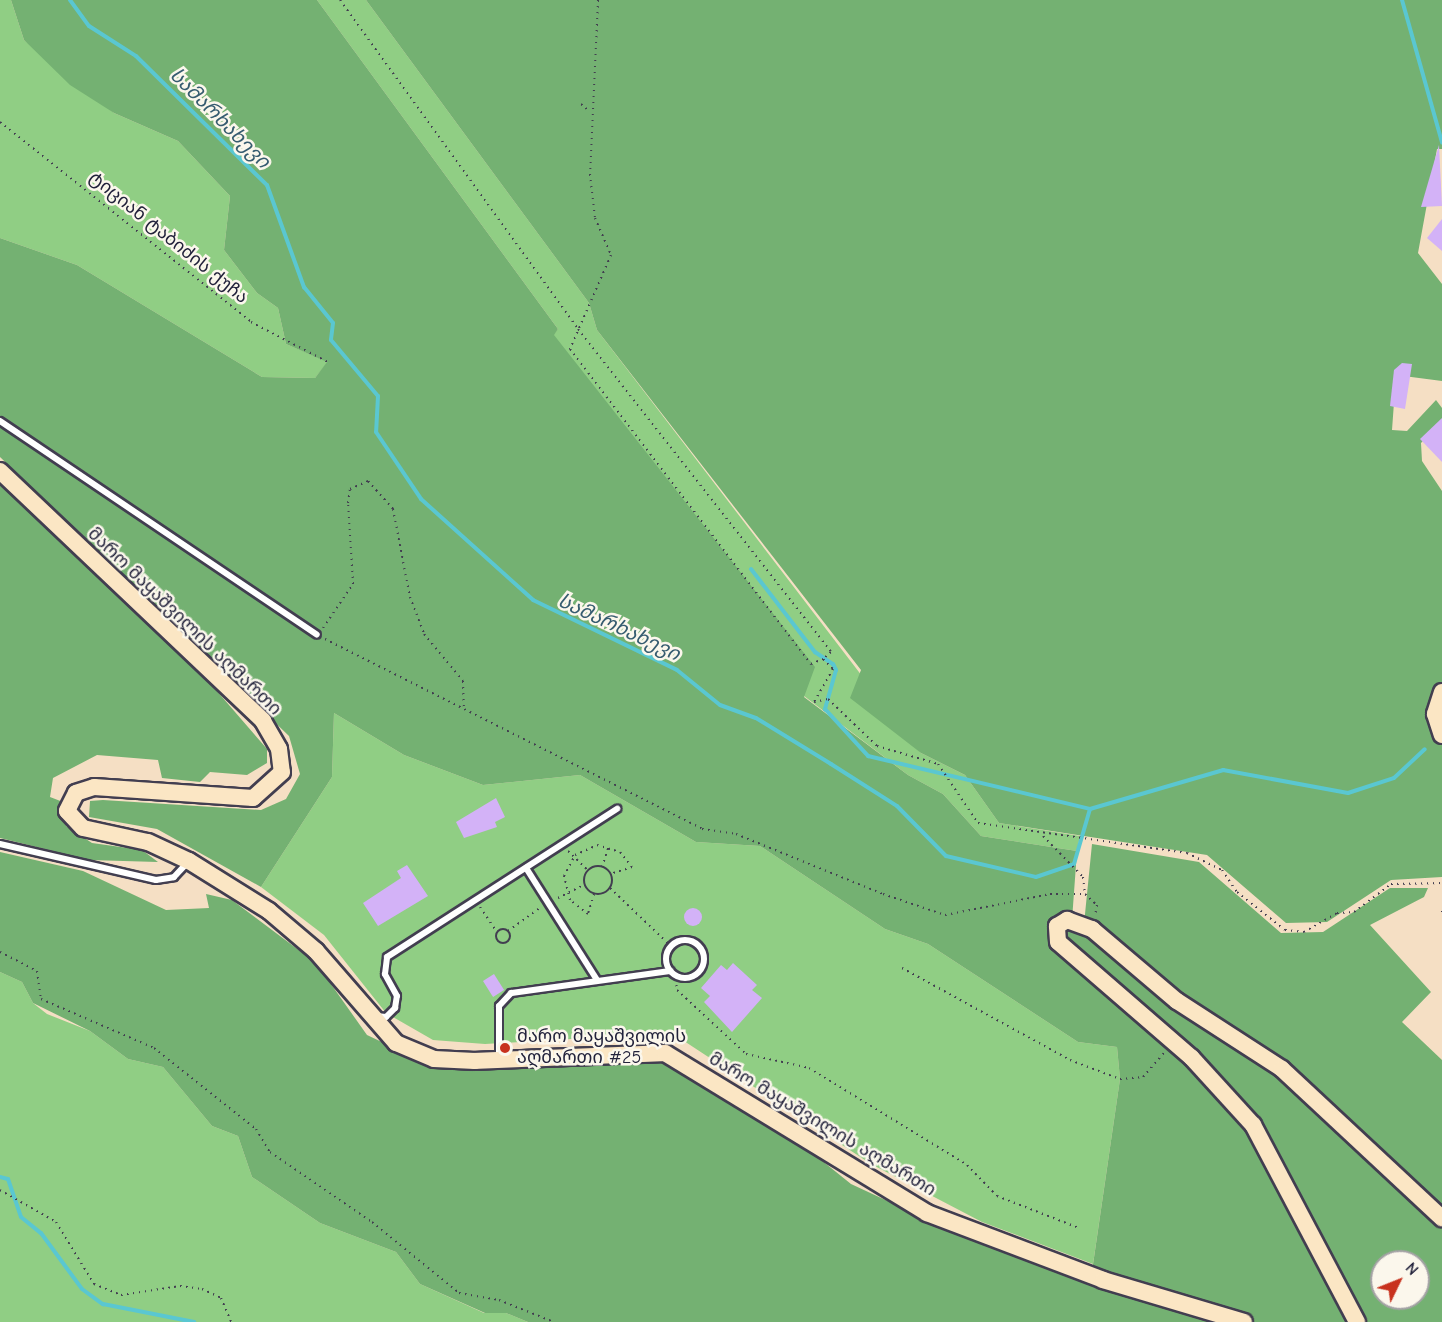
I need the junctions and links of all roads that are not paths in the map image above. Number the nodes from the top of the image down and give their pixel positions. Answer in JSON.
{"nodes":[{"id":1,"x":0,"y":421,"type":"edge"},
{"id":2,"x":0,"y":471,"type":"edge"},
{"id":3,"x":317,"y":635,"type":"road end"},
{"id":4,"x":1442,"y":692,"type":"edge"},
{"id":5,"x":1442,"y":735,"type":"edge"},
{"id":6,"x":618,"y":809,"type":"dead end"},
{"id":7,"x":0,"y":844,"type":"edge"},
{"id":8,"x":189,"y":861,"type":"junction"},
{"id":9,"x":526,"y":868,"type":"junction"},
{"id":10,"x":673,"y":973,"type":"junction"},
{"id":11,"x":597,"y":980,"type":"junction"},
{"id":12,"x":366,"y":1015,"type":"junction"},
{"id":13,"x":499,"y":1059,"type":"junction"},
{"id":14,"x":1442,"y":1218,"type":"edge"},
{"id":15,"x":1244,"y":1322,"type":"edge"},
{"id":16,"x":1357,"y":1322,"type":"edge"}],
"edges":[{"from":1,"to":3,"type":"lane"},
{"from":2,"to":8,"type":"main road","name":"მარო მაყაშვილის აღმართი"},
{"from":4,"to":5,"type":"main road"},
{"from":6,"to":9,"type":"lane"},
{"from":7,"to":8,"type":"lane"},
{"from":8,"to":12,"type":"main road","name":"მარო მაყაშვილის აღმართი"},
{"from":9,"to":11,"type":"lane"},
{"from":9,"to":12,"type":"lane"},
{"from":10,"to":10,"type":"lane"},
{"from":10,"to":11,"type":"lane"},
{"from":11,"to":13,"type":"lane"},
{"from":12,"to":13,"type":"main road","name":"მარო მაყაშვილის აღმართი"},
{"from":13,"to":15,"type":"main road","name":"მარო მაყაშვილის აღმართი"},
{"from":14,"to":16,"type":"main road"}]}
